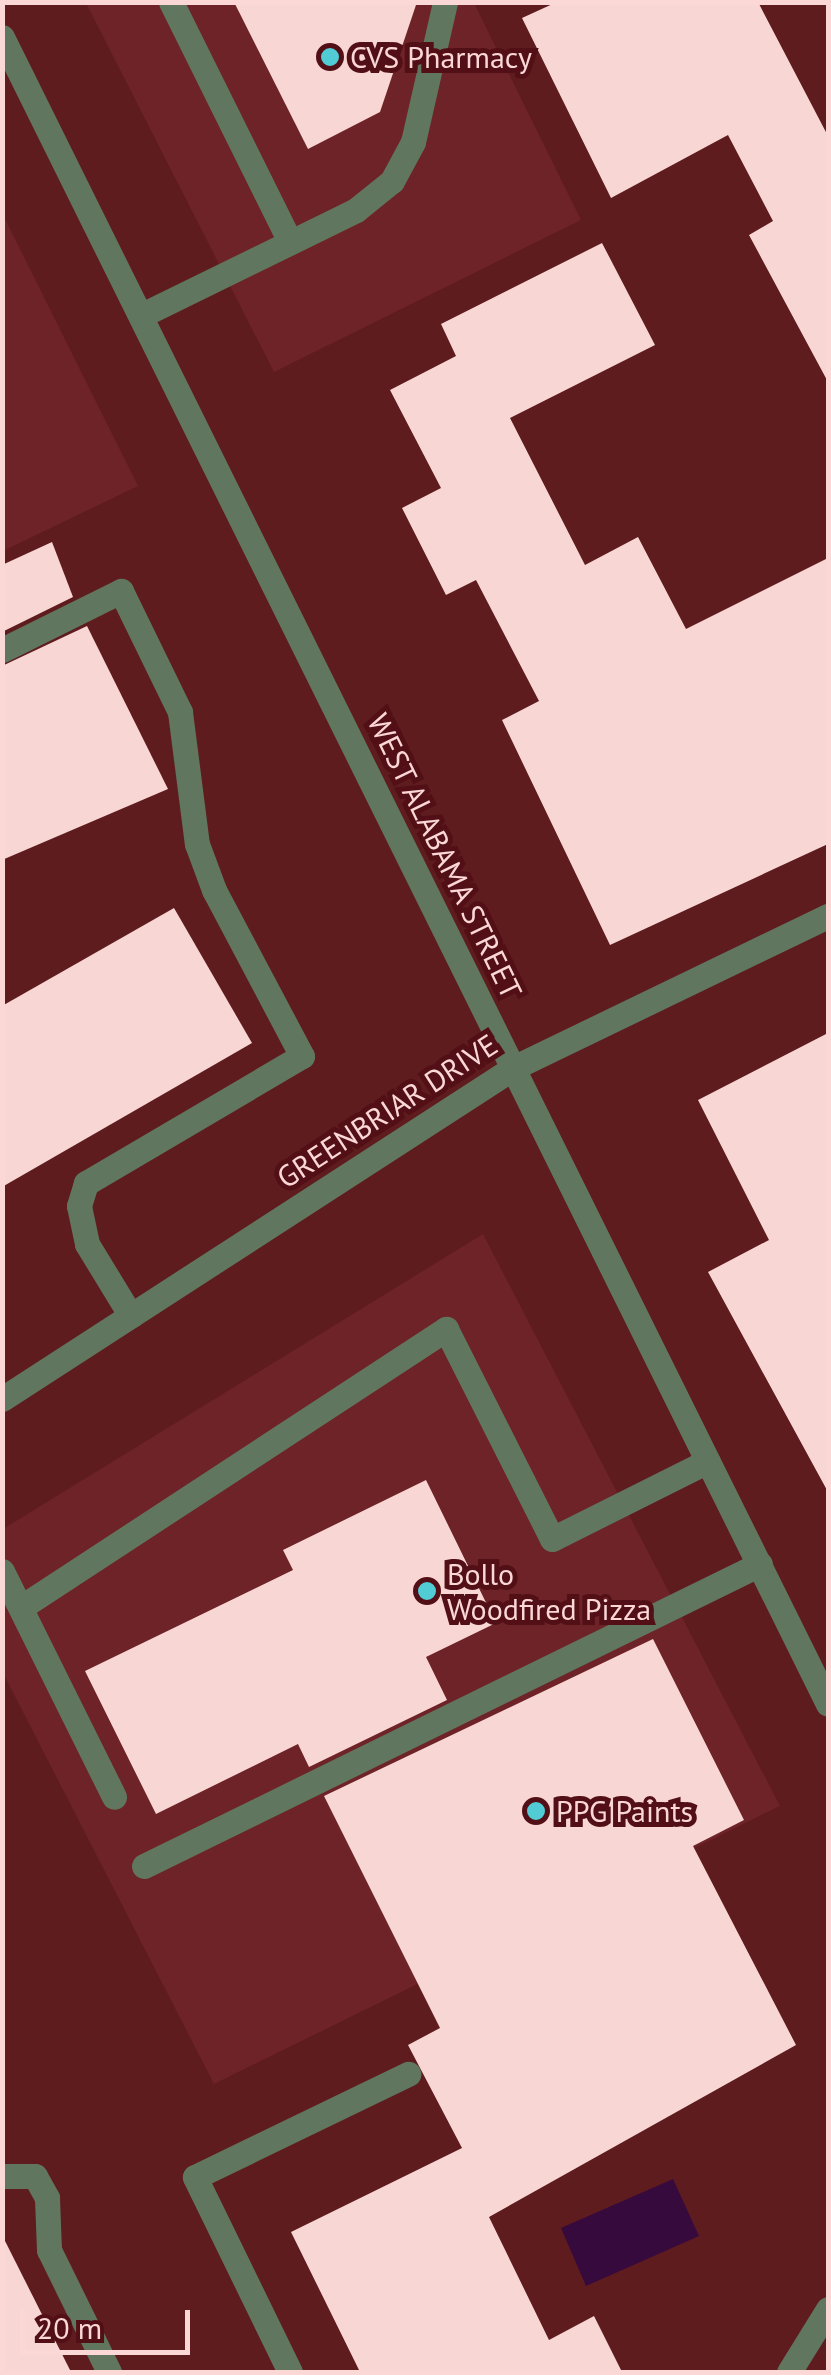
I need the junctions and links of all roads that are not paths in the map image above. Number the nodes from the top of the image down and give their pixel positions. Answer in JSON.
{"nodes":[{"id":1,"x":170,"y":2,"type":"edge"},
{"id":2,"x":444,"y":2,"type":"edge"},
{"id":3,"x":2,"y":37,"type":"edge"},
{"id":4,"x":290,"y":242,"type":"junction"},
{"id":5,"x":142,"y":314,"type":"junction"},
{"id":6,"x":2,"y":650,"type":"edge"},
{"id":7,"x":828,"y":916,"type":"edge"},
{"id":8,"x":513,"y":1068,"type":"junction"},
{"id":9,"x":130,"y":1316,"type":"junction"},
{"id":10,"x":2,"y":1400,"type":"edge"},
{"id":11,"x":708,"y":1460,"type":"junction"},
{"id":12,"x":760,"y":1564,"type":"junction"},
{"id":13,"x":2,"y":1570,"type":"edge"},
{"id":14,"x":23,"y":1606,"type":"junction"},
{"id":15,"x":828,"y":1704,"type":"edge"},
{"id":16,"x":114,"y":1796,"type":"dead end"},
{"id":17,"x":144,"y":1866,"type":"dead end"},
{"id":18,"x":408,"y":2074,"type":"dead end"},
{"id":19,"x":2,"y":2176,"type":"edge"},
{"id":20,"x":828,"y":2309,"type":"edge"},
{"id":21,"x":108,"y":2372,"type":"edge"},
{"id":22,"x":290,"y":2372,"type":"edge"},
{"id":23,"x":790,"y":2372,"type":"edge"}],
"edges":[{"from":1,"to":4,"type":"street"},
{"from":2,"to":4,"type":"street"},
{"from":3,"to":5,"type":"street","name":"WEST ALABAMA STREET"},
{"from":4,"to":5,"type":"street"},
{"from":5,"to":8,"type":"street","name":"WEST ALABAMA STREET"},
{"from":6,"to":9,"type":"street"},
{"from":7,"to":8,"type":"street","name":"GREENBRIAR DRIVE"},
{"from":8,"to":9,"type":"street","name":"GREENBRIAR DRIVE"},
{"from":8,"to":11,"type":"street","name":"WEST ALABAMA STREET"},
{"from":9,"to":10,"type":"street","name":"GREENBRIAR DRIVE"},
{"from":11,"to":12,"type":"street","name":"WEST ALABAMA STREET"},
{"from":11,"to":14,"type":"street"},
{"from":12,"to":15,"type":"street","name":"WEST ALABAMA STREET"},
{"from":12,"to":17,"type":"street"},
{"from":13,"to":14,"type":"street"},
{"from":14,"to":16,"type":"street"},
{"from":18,"to":22,"type":"street"},
{"from":19,"to":21,"type":"street"},
{"from":20,"to":23,"type":"street"}]}
